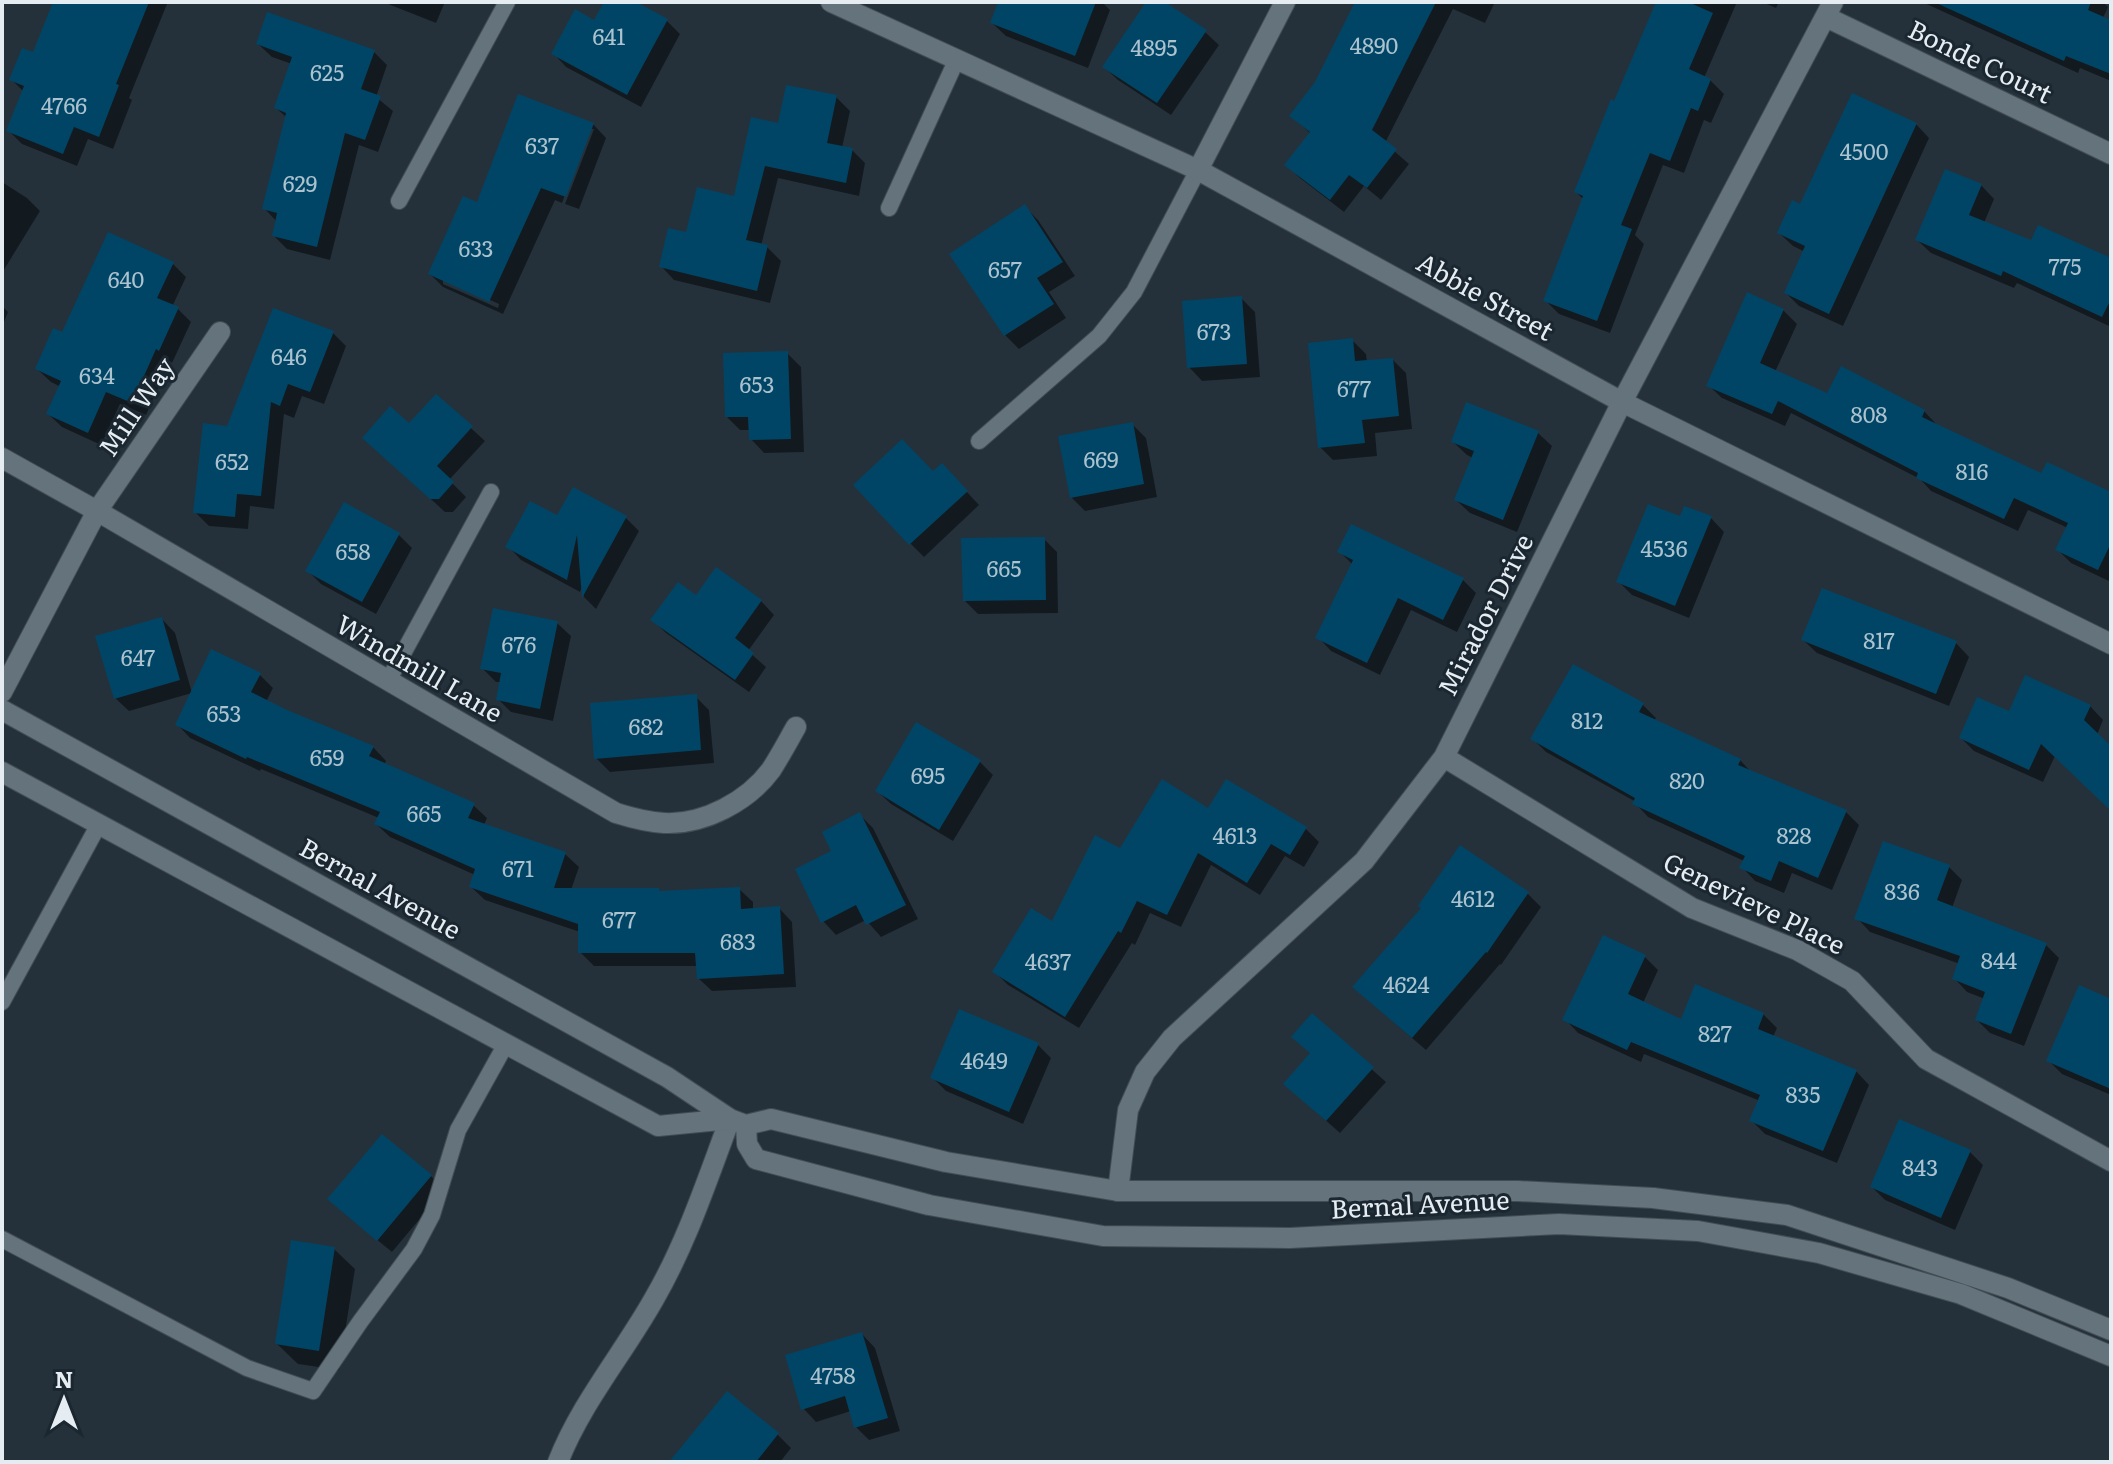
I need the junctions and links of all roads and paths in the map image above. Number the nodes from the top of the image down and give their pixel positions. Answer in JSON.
{"nodes":[{"id":1,"x":507,"y":2,"type":"edge"},
{"id":2,"x":831,"y":2,"type":"edge"},
{"id":3,"x":1285,"y":2,"type":"edge"},
{"id":4,"x":1830,"y":10,"type":"edge"},
{"id":5,"x":956,"y":61,"type":"junction"},
{"id":6,"x":2111,"y":154,"type":"edge"},
{"id":7,"x":1198,"y":170,"type":"junction"},
{"id":8,"x":399,"y":201,"type":"dead end"},
{"id":9,"x":889,"y":208,"type":"dead end"},
{"id":10,"x":220,"y":332,"type":"dead end"},
{"id":11,"x":1622,"y":402,"type":"junction"},
{"id":12,"x":979,"y":441,"type":"dead end"},
{"id":13,"x":2,"y":458,"type":"edge"},
{"id":14,"x":491,"y":492,"type":"dead end"},
{"id":15,"x":97,"y":511,"type":"junction"},
{"id":16,"x":2111,"y":644,"type":"edge"},
{"id":17,"x":388,"y":681,"type":"junction"},
{"id":18,"x":2,"y":692,"type":"edge"},
{"id":19,"x":2,"y":710,"type":"edge"},
{"id":20,"x":796,"y":727,"type":"dead end"},
{"id":21,"x":1444,"y":757,"type":"junction"},
{"id":22,"x":2,"y":772,"type":"edge"},
{"id":23,"x":99,"y":824,"type":"junction"},
{"id":24,"x":2,"y":1002,"type":"edge"},
{"id":25,"x":506,"y":1044,"type":"junction"},
{"id":26,"x":738,"y":1122,"type":"junction"},
{"id":27,"x":2111,"y":1161,"type":"edge"},
{"id":28,"x":1118,"y":1191,"type":"junction"},
{"id":29,"x":2,"y":1239,"type":"edge"},
{"id":30,"x":2111,"y":1330,"type":"edge"},
{"id":31,"x":2111,"y":1356,"type":"edge"},
{"id":32,"x":558,"y":1462,"type":"edge"}],
"edges":[{"from":1,"to":8,"type":"lane"},
{"from":2,"to":5,"type":"street","name":"Abbie Street"},
{"from":3,"to":7,"type":"street"},
{"from":4,"to":6,"type":"street","name":"Bonde Court"},
{"from":4,"to":11,"type":"street","name":"Mirador Drive"},
{"from":5,"to":7,"type":"street","name":"Abbie Street"},
{"from":5,"to":9,"type":"lane"},
{"from":7,"to":11,"type":"street","name":"Abbie Street"},
{"from":7,"to":12,"type":"lane"},
{"from":10,"to":15,"type":"street","name":"Mill Way"},
{"from":11,"to":16,"type":"street","name":"Abbie Street"},
{"from":11,"to":21,"type":"street","name":"Mirador Drive"},
{"from":13,"to":15,"type":"street","name":"Windmill Lane"},
{"from":14,"to":17,"type":"lane"},
{"from":15,"to":17,"type":"street","name":"Windmill Lane"},
{"from":15,"to":18,"type":"street","name":"Mill Way"},
{"from":17,"to":20,"type":"street","name":"Windmill Lane"},
{"from":19,"to":26,"type":"street","name":"Bernal Avenue"},
{"from":21,"to":27,"type":"street","name":"Genevieve Place"},
{"from":21,"to":28,"type":"street","name":"Mirador Drive"},
{"from":22,"to":23,"type":"street","name":"Bernal Avenue"},
{"from":23,"to":24,"type":"lane"},
{"from":23,"to":25,"type":"street","name":"Bernal Avenue"},
{"from":25,"to":26,"type":"street","name":"Bernal Avenue"},
{"from":25,"to":29,"type":"lane"},
{"from":26,"to":28,"type":"street","name":"Bernal Avenue"},
{"from":26,"to":31,"type":"street","name":"Bernal Avenue"},
{"from":26,"to":32,"type":"street"},
{"from":28,"to":30,"type":"street","name":"Bernal Avenue"}]}
